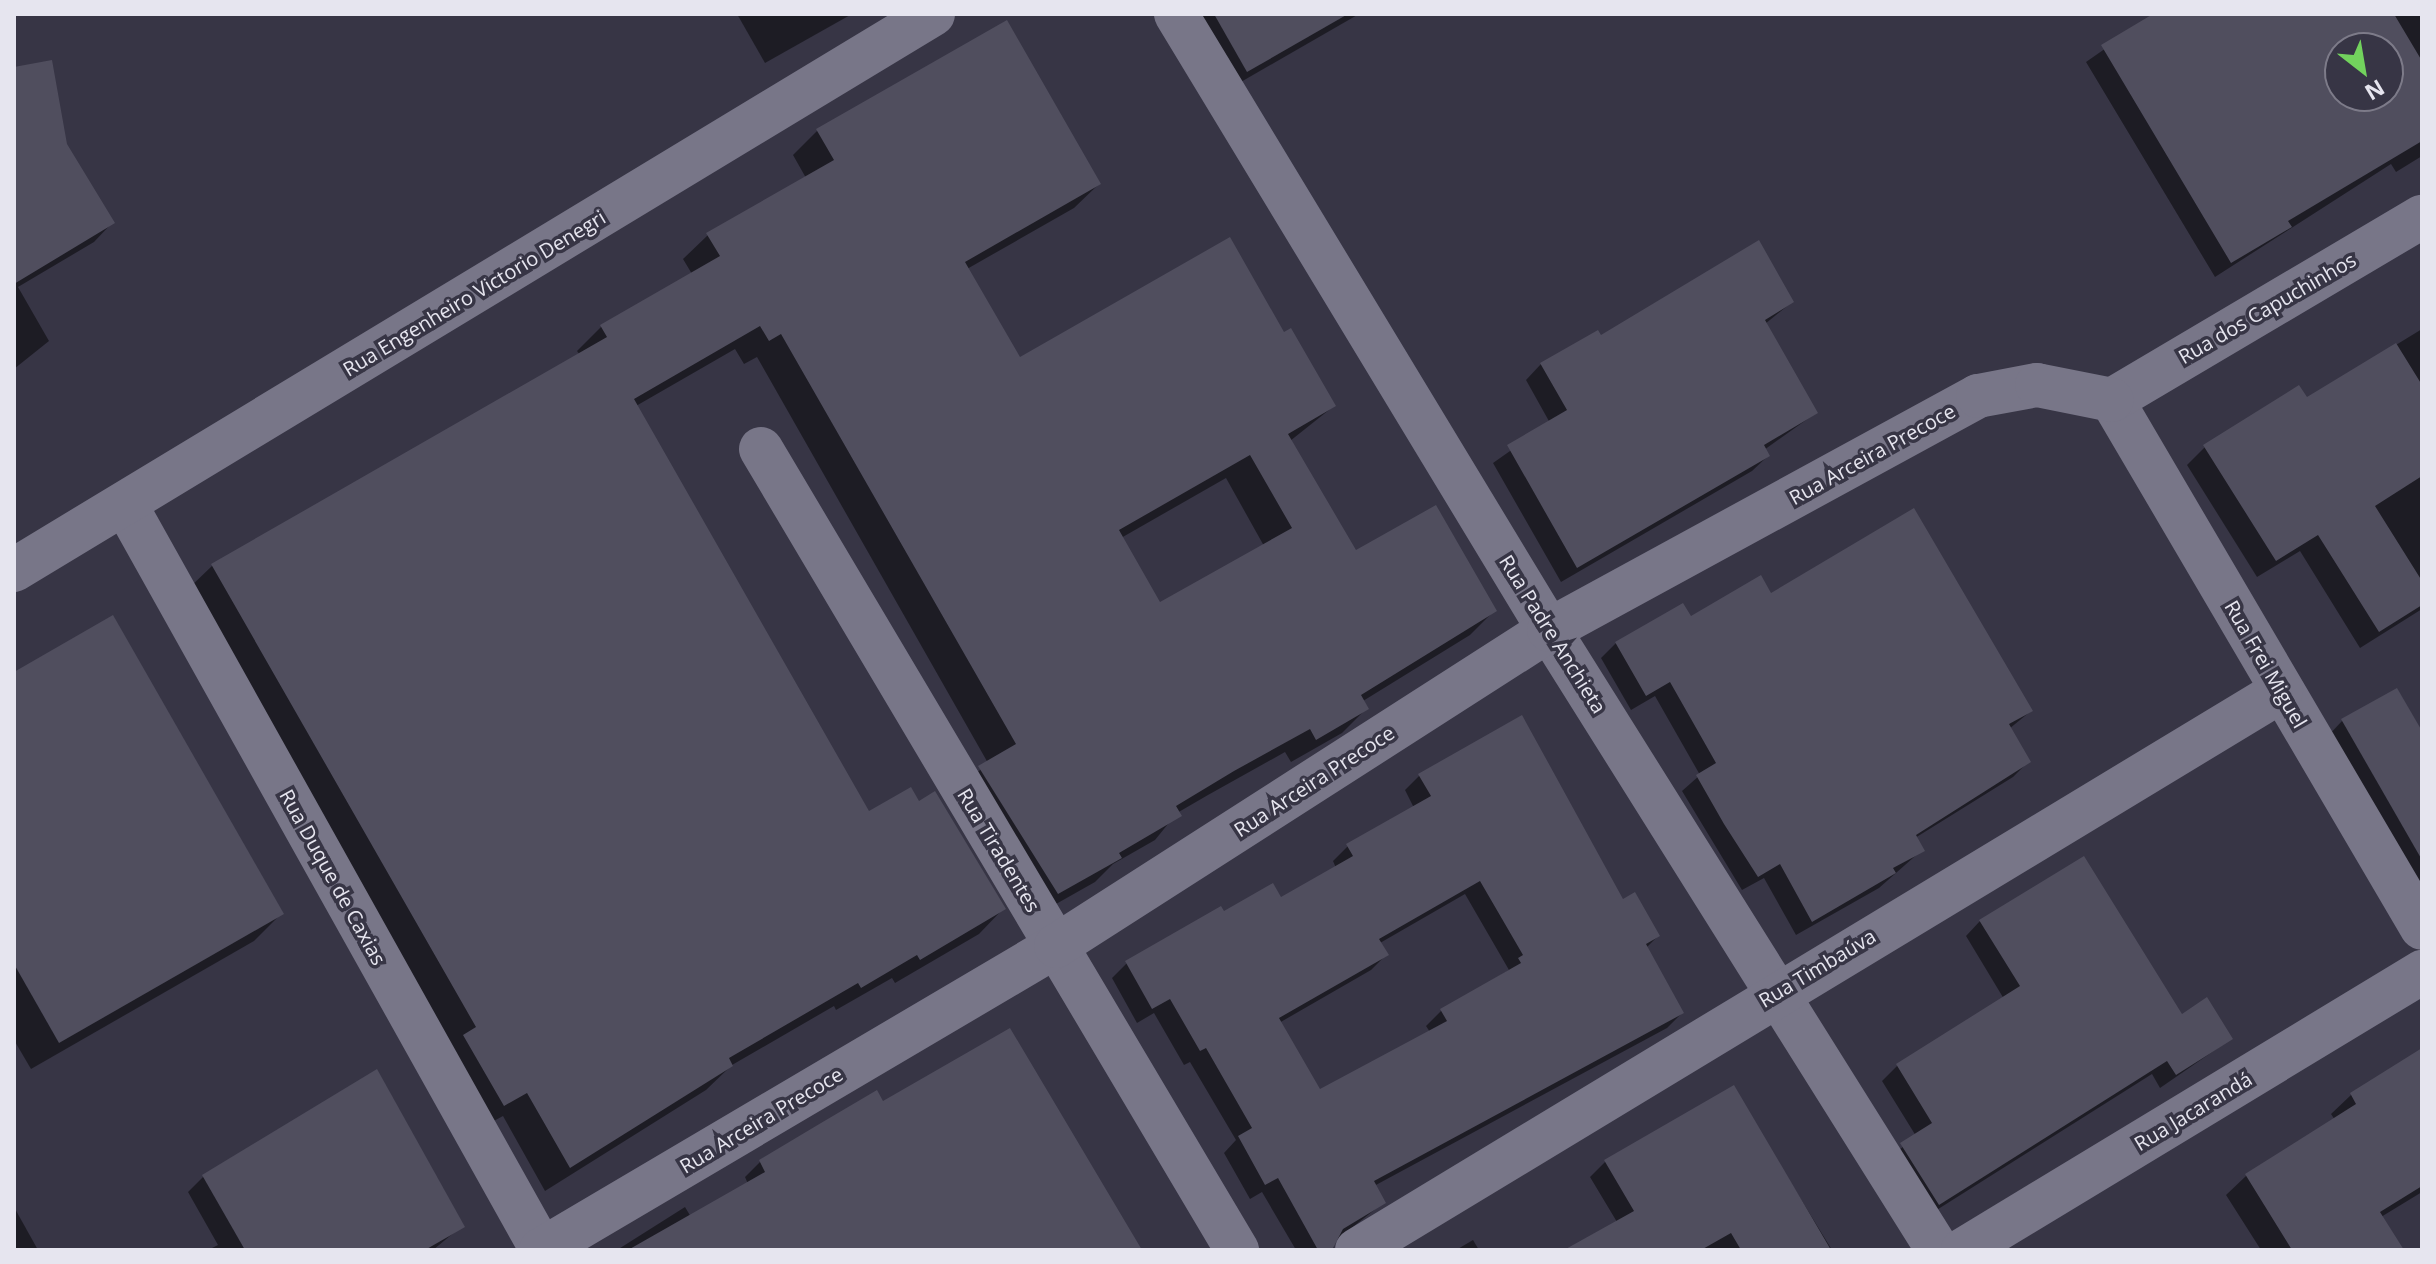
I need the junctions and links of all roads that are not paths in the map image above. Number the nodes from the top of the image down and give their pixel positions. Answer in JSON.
{"nodes":[{"id":1,"x":933,"y":14,"type":"edge"},
{"id":2,"x":1176,"y":14,"type":"edge"},
{"id":3,"x":2422,"y":217,"type":"edge"},
{"id":4,"x":2112,"y":400,"type":"junction"},
{"id":5,"x":761,"y":449,"type":"dead end"},
{"id":6,"x":125,"y":504,"type":"junction"},
{"id":7,"x":14,"y":570,"type":"edge"},
{"id":8,"x":1549,"y":630,"type":"junction"},
{"id":9,"x":2281,"y":691,"type":"junction"},
{"id":10,"x":2422,"y":928,"type":"edge"},
{"id":11,"x":1056,"y":946,"type":"junction"},
{"id":12,"x":2422,"y":972,"type":"edge"},
{"id":13,"x":1777,"y":991,"type":"junction"},
{"id":14,"x":541,"y":1250,"type":"edge"},
{"id":15,"x":1237,"y":1250,"type":"edge"},
{"id":16,"x":1357,"y":1250,"type":"edge"},
{"id":17,"x":1938,"y":1250,"type":"edge"},
{"id":18,"x":1963,"y":1250,"type":"edge"}],
"edges":[{"from":1,"to":6,"type":"street","name":"Rua Engenheiro Victorio Denegri"},
{"from":2,"to":8,"type":"street","name":"Rua Padre Anchieta"},
{"from":3,"to":4,"type":"street","name":"Rua dos Capuchinhos"},
{"from":4,"to":8,"type":"street","name":"Rua Arceira Precoce"},
{"from":4,"to":9,"type":"street","name":"Rua Frei Miguel"},
{"from":5,"to":11,"type":"street","name":"Rua Tiradentes"},
{"from":6,"to":7,"type":"street","name":"Rua Engenheiro Victorio Denegri"},
{"from":6,"to":14,"type":"street","name":"Rua Duque de Caxias"},
{"from":8,"to":11,"type":"street","name":"Rua Arceira Precoce"},
{"from":8,"to":13,"type":"street","name":"Rua Padre Anchieta"},
{"from":9,"to":10,"type":"street","name":"Rua Frei Miguel"},
{"from":9,"to":13,"type":"street","name":"Rua Timbaúva"},
{"from":11,"to":14,"type":"street","name":"Rua Arceira Precoce"},
{"from":11,"to":15,"type":"street","name":"Rua Tiradentes"},
{"from":12,"to":18,"type":"street","name":"Rua Jacarandá"},
{"from":13,"to":16,"type":"street","name":"Rua Timbaúva"},
{"from":13,"to":17,"type":"street","name":"Rua Padre Anchieta"}]}
